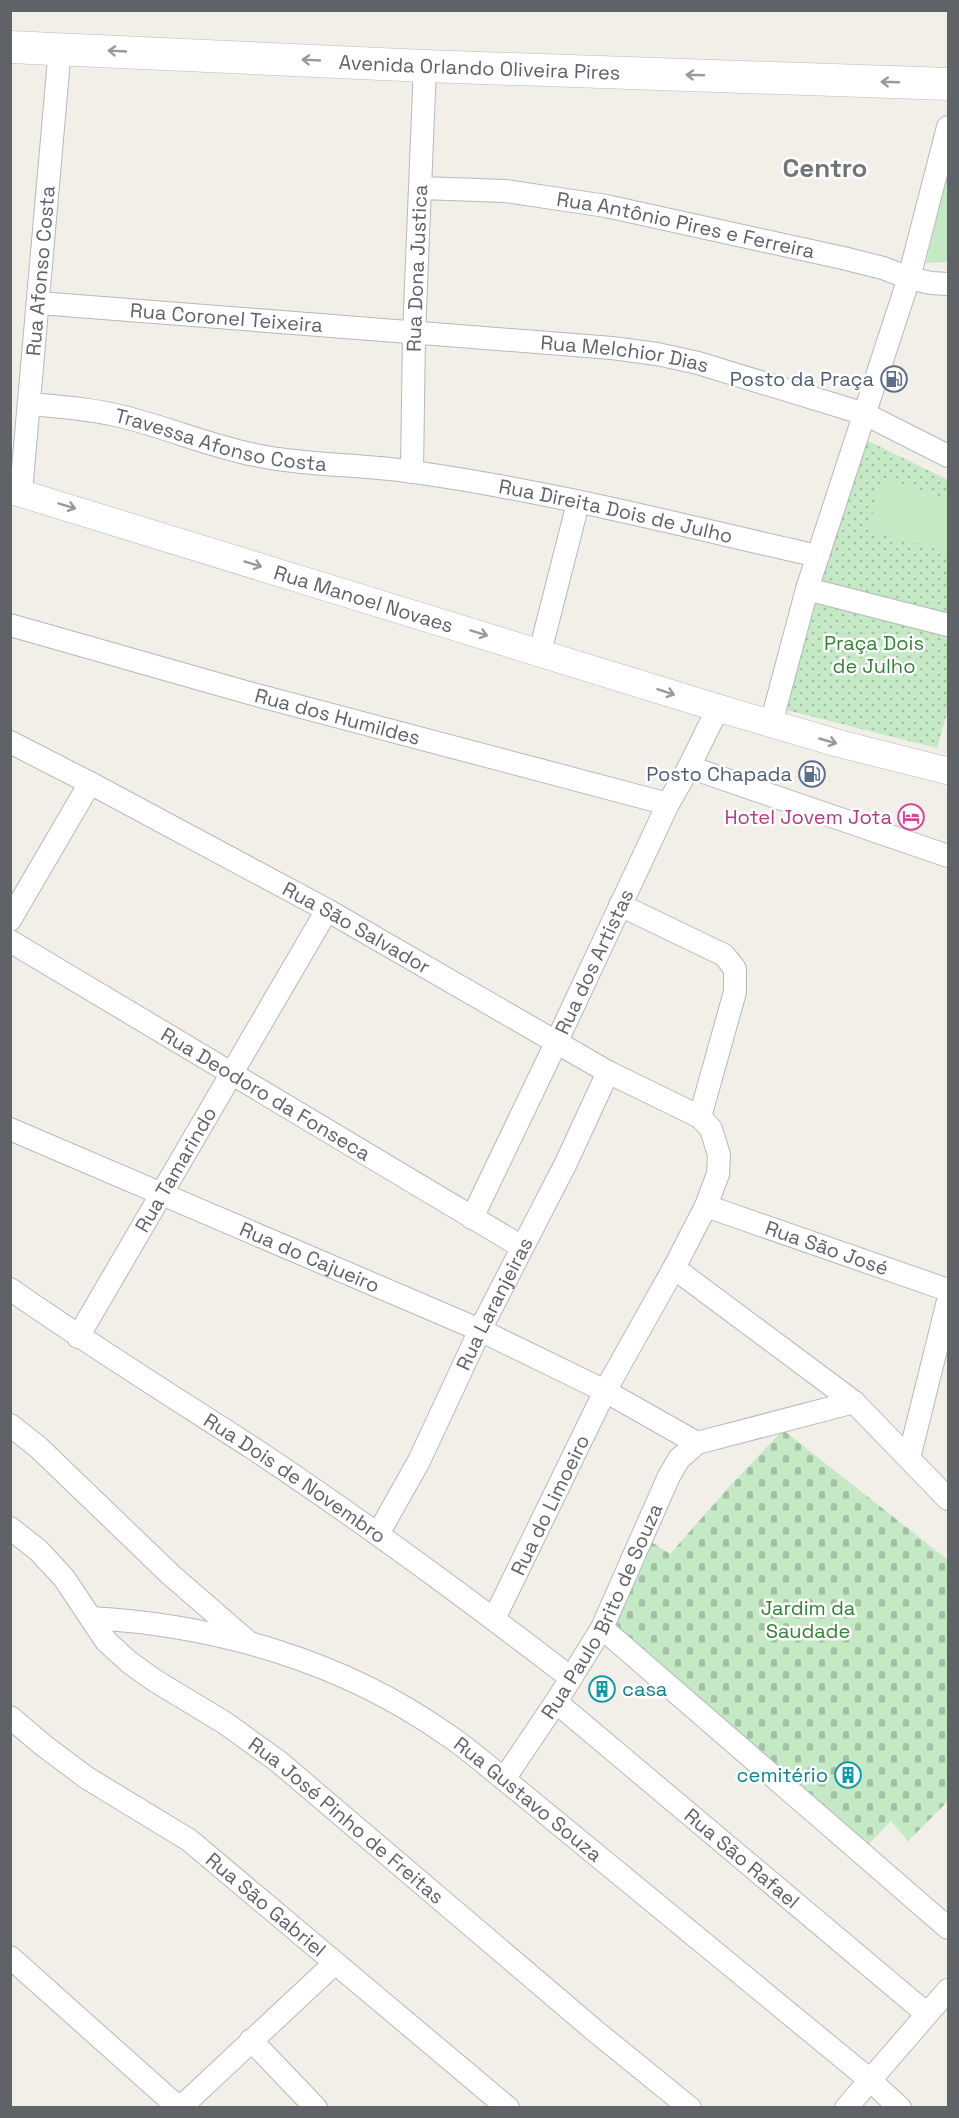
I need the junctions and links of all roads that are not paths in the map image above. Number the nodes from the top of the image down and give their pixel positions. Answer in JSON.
{"nodes":[{"id":1,"x":10,"y":47,"type":"edge"},
{"id":2,"x":60,"y":48,"type":"junction"},
{"id":3,"x":425,"y":66,"type":"junction"},
{"id":4,"x":948,"y":84,"type":"edge"},
{"id":5,"x":948,"y":127,"type":"edge"},
{"id":6,"x":421,"y":188,"type":"junction"},
{"id":7,"x":909,"y":278,"type":"junction"},
{"id":8,"x":948,"y":284,"type":"edge"},
{"id":9,"x":39,"y":303,"type":"junction"},
{"id":10,"x":414,"y":334,"type":"junction"},
{"id":11,"x":30,"y":404,"type":"junction"},
{"id":12,"x":865,"y":414,"type":"junction"},
{"id":13,"x":948,"y":456,"type":"edge"},
{"id":14,"x":412,"y":472,"type":"junction"},
{"id":15,"x":16,"y":491,"type":"edge"},
{"id":16,"x":578,"y":502,"type":"junction"},
{"id":17,"x":818,"y":556,"type":"junction"},
{"id":18,"x":807,"y":589,"type":"junction"},
{"id":19,"x":10,"y":625,"type":"edge"},
{"id":20,"x":948,"y":625,"type":"edge"},
{"id":21,"x":540,"y":652,"type":"junction"},
{"id":22,"x":718,"y":708,"type":"junction"},
{"id":23,"x":771,"y":724,"type":"junction"},
{"id":24,"x":10,"y":742,"type":"edge"},
{"id":25,"x":690,"y":767,"type":"junction"},
{"id":26,"x":948,"y":770,"type":"edge"},
{"id":27,"x":90,"y":783,"type":"junction"},
{"id":28,"x":668,"y":804,"type":"junction"},
{"id":29,"x":948,"y":856,"type":"edge"},
{"id":30,"x":620,"y":905,"type":"junction"},
{"id":31,"x":327,"y":910,"type":"junction"},
{"id":32,"x":10,"y":920,"type":"edge"},
{"id":33,"x":10,"y":941,"type":"edge"},
{"id":34,"x":556,"y":1043,"type":"junction"},
{"id":35,"x":608,"y":1072,"type":"junction"},
{"id":36,"x":231,"y":1074,"type":"junction"},
{"id":37,"x":700,"y":1117,"type":"junction"},
{"id":38,"x":10,"y":1129,"type":"edge"},
{"id":39,"x":162,"y":1195,"type":"junction"},
{"id":40,"x":706,"y":1206,"type":"junction"},
{"id":41,"x":472,"y":1218,"type":"junction"},
{"id":42,"x":522,"y":1247,"type":"junction"},
{"id":43,"x":674,"y":1268,"type":"junction"},
{"id":44,"x":10,"y":1289,"type":"edge"},
{"id":45,"x":948,"y":1290,"type":"edge"},
{"id":46,"x":948,"y":1301,"type":"edge"},
{"id":47,"x":480,"y":1330,"type":"junction"},
{"id":48,"x":78,"y":1337,"type":"junction"},
{"id":49,"x":605,"y":1391,"type":"junction"},
{"id":50,"x":854,"y":1402,"type":"junction"},
{"id":51,"x":10,"y":1425,"type":"edge"},
{"id":52,"x":697,"y":1443,"type":"junction"},
{"id":53,"x":909,"y":1458,"type":"junction"},
{"id":54,"x":948,"y":1498,"type":"edge"},
{"id":55,"x":10,"y":1528,"type":"edge"},
{"id":56,"x":378,"y":1534,"type":"junction"},
{"id":57,"x":92,"y":1618,"type":"junction"},
{"id":58,"x":495,"y":1619,"type":"junction"},
{"id":59,"x":602,"y":1628,"type":"junction"},
{"id":60,"x":247,"y":1641,"type":"junction"},
{"id":61,"x":571,"y":1678,"type":"junction"},
{"id":62,"x":556,"y":1702,"type":"junction"},
{"id":63,"x":10,"y":1717,"type":"edge"},
{"id":64,"x":504,"y":1779,"type":"junction"},
{"id":65,"x":948,"y":1928,"type":"edge"},
{"id":66,"x":10,"y":1957,"type":"edge"},
{"id":67,"x":335,"y":1963,"type":"junction"},
{"id":68,"x":948,"y":1990,"type":"edge"},
{"id":69,"x":927,"y":2014,"type":"junction"},
{"id":70,"x":251,"y":2040,"type":"junction"},
{"id":71,"x":870,"y":2080,"type":"junction"},
{"id":72,"x":180,"y":2108,"type":"edge"},
{"id":73,"x":316,"y":2108,"type":"edge"},
{"id":74,"x":508,"y":2108,"type":"edge"},
{"id":75,"x":690,"y":2108,"type":"edge"},
{"id":76,"x":846,"y":2108,"type":"edge"},
{"id":77,"x":900,"y":2108,"type":"edge"}],
"edges":[{"from":1,"to":2,"type":"main road","name":"Avenida Orlando Oliveira Pires"},
{"from":3,"to":2,"type":"main road","name":"Avenida Orlando Oliveira Pires","one_way":true},
{"from":2,"to":9,"type":"street","name":"Rua Afonso Costa"},
{"from":4,"to":3,"type":"main road","name":"Avenida Orlando Oliveira Pires","one_way":true},
{"from":3,"to":6,"type":"street","name":"Rua Dona Justica"},
{"from":5,"to":7,"type":"street"},
{"from":6,"to":7,"type":"street","name":"Rua Antônio Pires e Ferreira"},
{"from":6,"to":10,"type":"street","name":"Rua Dona Justica"},
{"from":7,"to":8,"type":"street","name":"Rua Antônio Pires e Ferreira"},
{"from":7,"to":12,"type":"street"},
{"from":9,"to":10,"type":"street","name":"Rua Coronel Teixeira"},
{"from":9,"to":11,"type":"street","name":"Rua Afonso Costa"},
{"from":10,"to":12,"type":"street","name":"Rua Melchior Dias"},
{"from":10,"to":14,"type":"street","name":"Rua Dona Justica"},
{"from":11,"to":14,"type":"street","name":"Travessa Afonso Costa"},
{"from":11,"to":15,"type":"street","name":"Rua Afonso Costa"},
{"from":12,"to":13,"type":"street"},
{"from":12,"to":17,"type":"street"},
{"from":14,"to":16,"type":"street","name":"Rua Direita Dois de Julho"},
{"from":15,"to":21,"type":"street","name":"Rua Manoel Novaes","one_way":true},
{"from":16,"to":17,"type":"street","name":"Rua Direita Dois de Julho"},
{"from":16,"to":21,"type":"street"},
{"from":17,"to":18,"type":"street"},
{"from":18,"to":20,"type":"street"},
{"from":18,"to":23,"type":"street"},
{"from":19,"to":28,"type":"street","name":"Rua dos Humildes"},
{"from":21,"to":22,"type":"street","name":"Rua Manoel Novaes","one_way":true},
{"from":22,"to":23,"type":"street"},
{"from":22,"to":25,"type":"street","name":"Rua dos Artistas"},
{"from":23,"to":26,"type":"street","one_way":true},
{"from":24,"to":27,"type":"street","name":"Rua São Salvador"},
{"from":25,"to":28,"type":"street","name":"Rua dos Artistas"},
{"from":25,"to":29,"type":"street"},
{"from":27,"to":31,"type":"street","name":"Rua São Salvador"},
{"from":27,"to":32,"type":"street"},
{"from":28,"to":30,"type":"street","name":"Rua dos Artistas"},
{"from":30,"to":34,"type":"street","name":"Rua dos Artistas"},
{"from":30,"to":37,"type":"street"},
{"from":31,"to":34,"type":"street","name":"Rua São Salvador"},
{"from":31,"to":36,"type":"street","name":"Rua Tamarindo"},
{"from":33,"to":36,"type":"street","name":"Rua Deodoro da Fonseca"},
{"from":34,"to":35,"type":"street","name":"Rua São Salvador"},
{"from":34,"to":41,"type":"street","name":"Rua dos Artistas"},
{"from":35,"to":37,"type":"street","name":"Rua São Salvador"},
{"from":35,"to":42,"type":"street","name":"Rua Laranjeiras"},
{"from":36,"to":39,"type":"street","name":"Rua Tamarindo"},
{"from":36,"to":41,"type":"street","name":"Rua Deodoro da Fonseca"},
{"from":37,"to":40,"type":"street"},
{"from":38,"to":39,"type":"street","name":"Rua do Cajueiro"},
{"from":39,"to":47,"type":"street","name":"Rua do Cajueiro"},
{"from":39,"to":48,"type":"street","name":"Rua Tamarindo"},
{"from":40,"to":43,"type":"street"},
{"from":40,"to":45,"type":"street","name":"Rua São José"},
{"from":41,"to":42,"type":"street","name":"Rua Deodoro da Fonseca"},
{"from":42,"to":47,"type":"street","name":"Rua Laranjeiras"},
{"from":43,"to":49,"type":"street"},
{"from":43,"to":50,"type":"street"},
{"from":44,"to":48,"type":"street","name":"Rua Dois de Novembro"},
{"from":46,"to":53,"type":"street"},
{"from":47,"to":49,"type":"street","name":"Rua do Cajueiro"},
{"from":47,"to":56,"type":"street","name":"Rua Laranjeiras"},
{"from":48,"to":56,"type":"street","name":"Rua Dois de Novembro"},
{"from":49,"to":52,"type":"street","name":"Rua do Cajueiro"},
{"from":49,"to":58,"type":"street","name":"Rua do Limoeiro"},
{"from":50,"to":52,"type":"street"},
{"from":50,"to":53,"type":"street"},
{"from":51,"to":60,"type":"street"},
{"from":52,"to":59,"type":"street","name":"Rua Paulo Brito de Souza"},
{"from":53,"to":54,"type":"street"},
{"from":55,"to":57,"type":"street","name":"Rua José Pinho de Freitas"},
{"from":56,"to":58,"type":"street","name":"Rua Dois de Novembro"},
{"from":57,"to":60,"type":"street","name":"Rua Gustavo Souza"},
{"from":57,"to":75,"type":"street","name":"Rua José Pinho de Freitas"},
{"from":58,"to":61,"type":"street","name":"Rua Dois de Novembro"},
{"from":59,"to":61,"type":"street","name":"Rua Paulo Brito de Souza"},
{"from":59,"to":65,"type":"street"},
{"from":60,"to":64,"type":"street","name":"Rua Gustavo Souza"},
{"from":61,"to":62,"type":"street","name":"Rua Paulo Brito de Souza"},
{"from":62,"to":64,"type":"street","name":"Rua Paulo Brito de Souza"},
{"from":62,"to":69,"type":"street","name":"Rua São Rafael"},
{"from":63,"to":67,"type":"street","name":"Rua São Gabriel"},
{"from":64,"to":71,"type":"street","name":"Rua Gustavo Souza"},
{"from":66,"to":72,"type":"street"},
{"from":67,"to":70,"type":"street"},
{"from":67,"to":74,"type":"street","name":"Rua São Gabriel"},
{"from":68,"to":69,"type":"street"},
{"from":69,"to":71,"type":"street"},
{"from":70,"to":72,"type":"street"},
{"from":70,"to":73,"type":"street"},
{"from":71,"to":76,"type":"street"},
{"from":71,"to":77,"type":"street","name":"Rua Gustavo Souza"}]}
